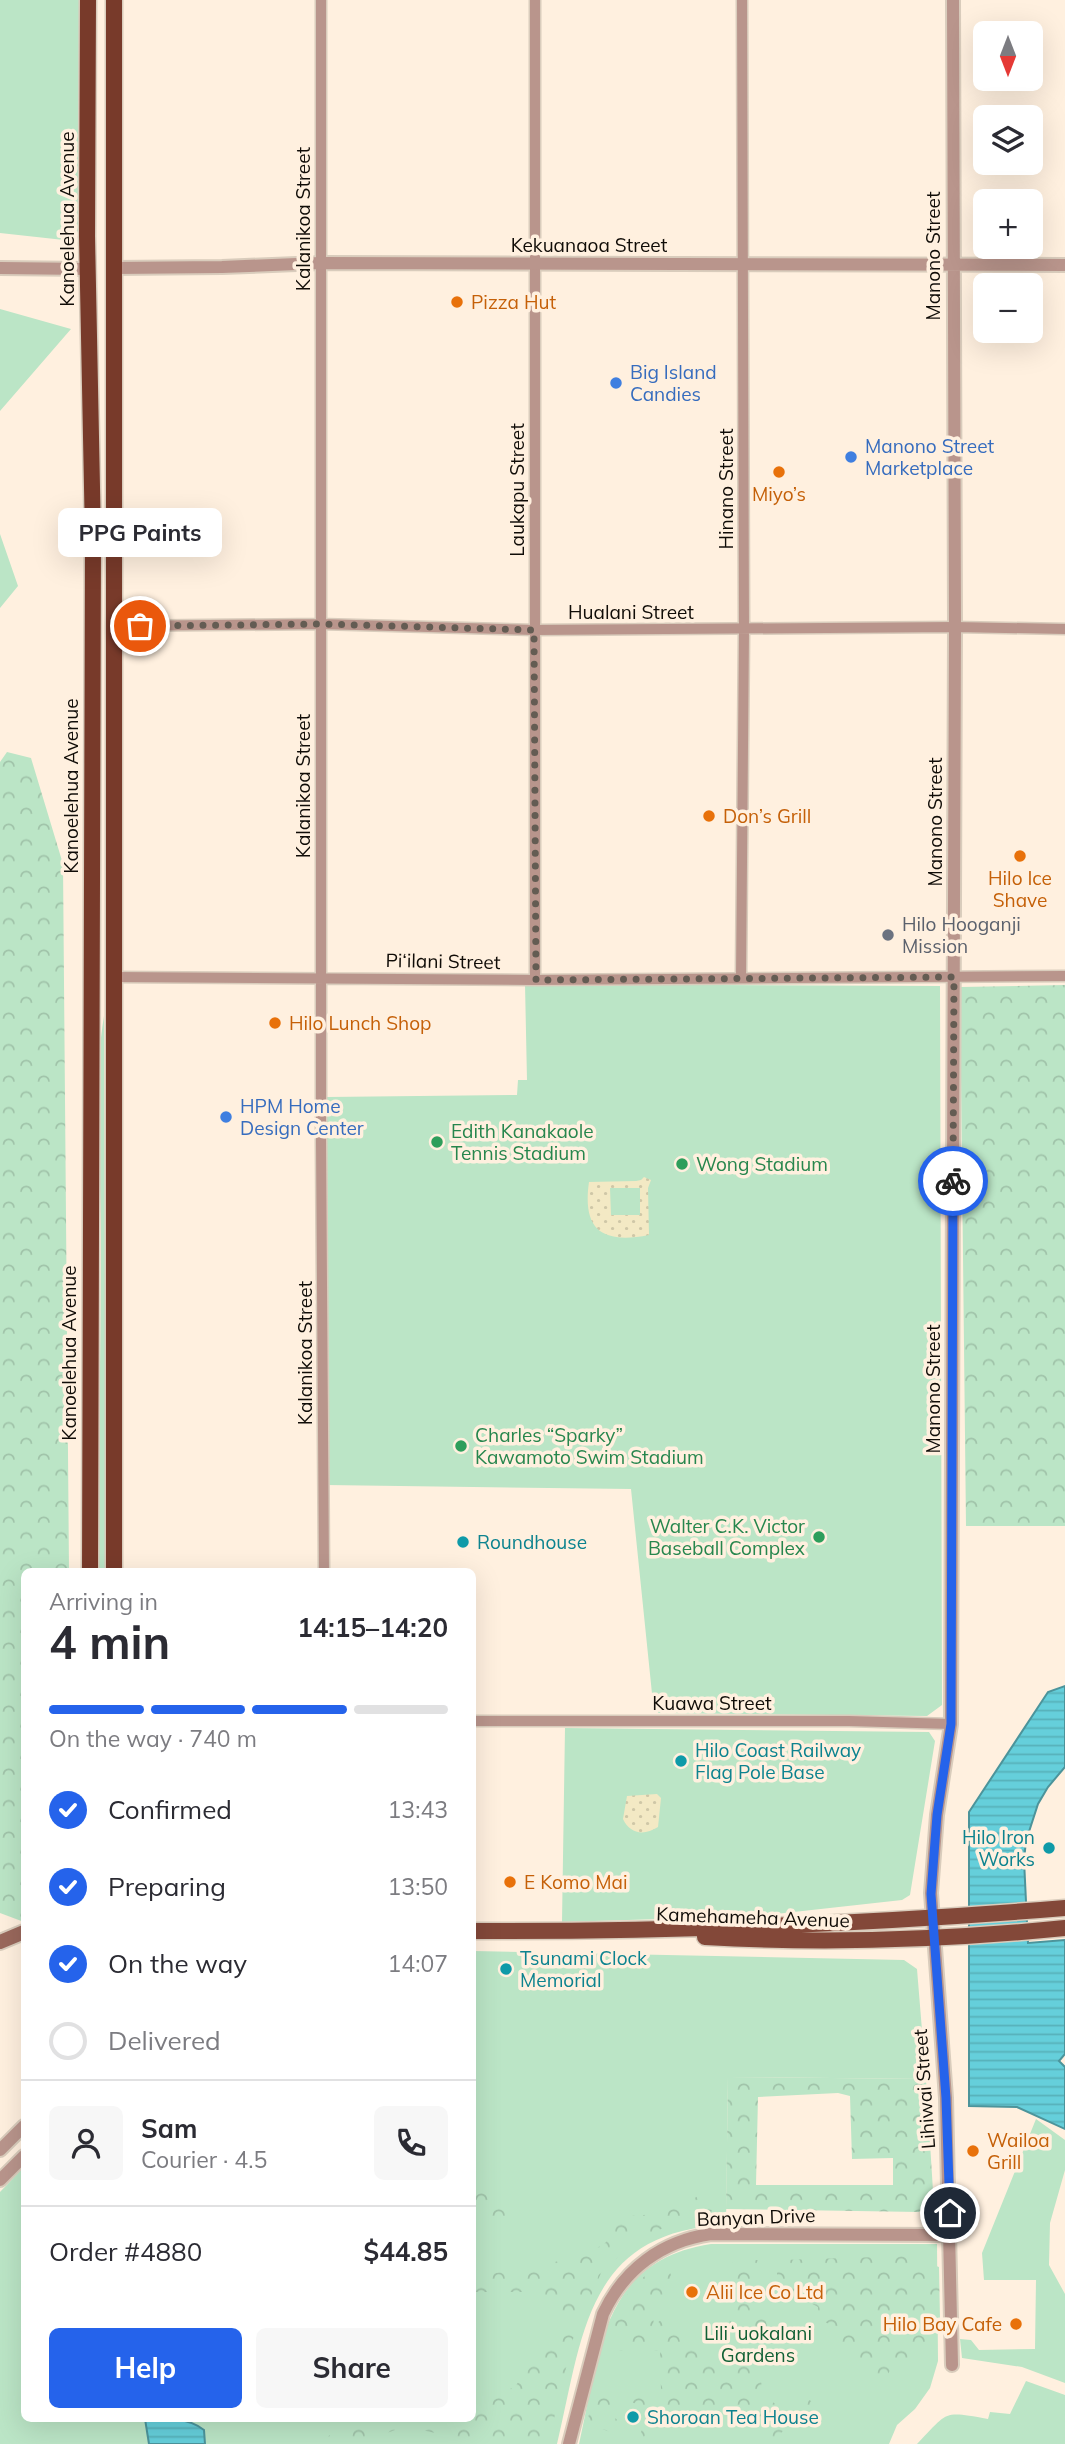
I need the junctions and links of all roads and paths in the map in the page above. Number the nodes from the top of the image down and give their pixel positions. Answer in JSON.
{"nodes":[{"id":1,"x":88,"y":0,"type":"edge"},
{"id":2,"x":114,"y":0,"type":"edge"},
{"id":3,"x":321,"y":0,"type":"edge"},
{"id":4,"x":535,"y":0,"type":"edge"},
{"id":5,"x":742,"y":0,"type":"edge"},
{"id":6,"x":953,"y":0,"type":"edge"},
{"id":7,"x":321,"y":263,"type":"junction"},
{"id":8,"x":742,"y":263,"type":"junction"},
{"id":9,"x":536,"y":264,"type":"junction"},
{"id":10,"x":952,"y":264,"type":"junction"},
{"id":11,"x":1065,"y":265,"type":"edge"},
{"id":12,"x":0,"y":268,"type":"edge"},
{"id":13,"x":88,"y":268,"type":"junction"},
{"id":14,"x":114,"y":268,"type":"junction"},
{"id":15,"x":320,"y":624,"type":"junction"},
{"id":16,"x":114,"y":626,"type":"junction"},
{"id":17,"x":955,"y":627,"type":"junction"},
{"id":18,"x":1065,"y":629,"type":"edge"},
{"id":19,"x":534,"y":630,"type":"junction"},
{"id":20,"x":744,"y":630,"type":"junction"},
{"id":21,"x":92,"y":945,"type":"junction"},
{"id":22,"x":321,"y":976,"type":"junction"},
{"id":23,"x":1065,"y":976,"type":"edge"},
{"id":24,"x":114,"y":977,"type":"junction"},
{"id":25,"x":954,"y":977,"type":"junction"},
{"id":26,"x":741,"y":978,"type":"junction"},
{"id":27,"x":536,"y":980,"type":"junction"},
{"id":28,"x":90,"y":1029,"type":"junction"},
{"id":29,"x":90,"y":1568,"type":"edge"},
{"id":30,"x":114,"y":1568,"type":"edge"},
{"id":31,"x":324,"y":1568,"type":"edge"},
{"id":32,"x":476,"y":1721,"type":"edge"},
{"id":33,"x":951,"y":1724,"type":"junction"},
{"id":34,"x":1065,"y":1908,"type":"edge"},
{"id":35,"x":932,"y":1917,"type":"junction"},
{"id":36,"x":1065,"y":1928,"type":"edge"},
{"id":37,"x":476,"y":1931,"type":"edge"},
{"id":38,"x":608,"y":1932,"type":"junction"},
{"id":39,"x":21,"y":1933,"type":"edge"},
{"id":40,"x":933,"y":1938,"type":"junction"},
{"id":41,"x":0,"y":1942,"type":"edge"},
{"id":42,"x":21,"y":2129,"type":"edge"},
{"id":43,"x":0,"y":2150,"type":"edge"},
{"id":44,"x":21,"y":2159,"type":"edge"},
{"id":45,"x":0,"y":2180,"type":"edge"},
{"id":46,"x":951,"y":2235,"type":"junction"},
{"id":47,"x":952,"y":2365,"type":"dead end"},
{"id":48,"x":569,"y":2444,"type":"edge"}],
"edges":[{"from":1,"to":13,"type":"highway","name":"Kanoelehua Avenue"},
{"from":2,"to":14,"type":"highway"},
{"from":3,"to":7,"type":"street","name":"Kalanikoa Street"},
{"from":4,"to":9,"type":"street","name":"Laukapu Street"},
{"from":5,"to":8,"type":"street","name":"Hinano Street"},
{"from":6,"to":10,"type":"street","name":"Manono Street"},
{"from":7,"to":9,"type":"street","name":"Kekuanaoa Street"},
{"from":7,"to":14,"type":"street","name":"Kekuanaoa Street"},
{"from":7,"to":15,"type":"street","name":"Kalanikoa Street"},
{"from":8,"to":9,"type":"street","name":"Kekuanaoa Street"},
{"from":8,"to":10,"type":"street","name":"Kekuanaoa Street"},
{"from":8,"to":20,"type":"street","name":"Hinano Street"},
{"from":9,"to":19,"type":"street","name":"Laukapu Street"},
{"from":10,"to":11,"type":"street","name":"Kekuanaoa Street"},
{"from":10,"to":17,"type":"street","name":"Manono Street"},
{"from":12,"to":13,"type":"street"},
{"from":13,"to":14,"type":"highway"},
{"from":13,"to":21,"type":"highway","name":"Kanoelehua Avenue"},
{"from":14,"to":16,"type":"highway"},
{"from":15,"to":16,"type":"street","name":"Hualani Street"},
{"from":15,"to":19,"type":"street","name":"Hualani Street"},
{"from":15,"to":22,"type":"street","name":"Kalanikoa Street"},
{"from":16,"to":24,"type":"highway"},
{"from":17,"to":18,"type":"street","name":"Hualani Street"},
{"from":17,"to":20,"type":"street","name":"Hualani Street"},
{"from":17,"to":25,"type":"street","name":"Manono Street"},
{"from":19,"to":20,"type":"street","name":"Hualani Street"},
{"from":19,"to":27,"type":"street","name":"Laukapu Street"},
{"from":20,"to":26,"type":"street","name":"Hinano Street"},
{"from":21,"to":24,"type":"highway"},
{"from":21,"to":28,"type":"highway","name":"Kanoelehua Avenue"},
{"from":22,"to":24,"type":"street","name":"Pi‘ilani Street"},
{"from":22,"to":27,"type":"street","name":"Pi‘ilani Street"},
{"from":22,"to":31,"type":"street","name":"Kalanikoa Street"},
{"from":23,"to":25,"type":"street","name":"Pi‘ilani Street"},
{"from":24,"to":28,"type":"highway"},
{"from":24,"to":30,"type":"highway"},
{"from":25,"to":26,"type":"street","name":"Pi‘ilani Street"},
{"from":25,"to":33,"type":"street","name":"Manono Street"},
{"from":26,"to":27,"type":"street","name":"Pi‘ilani Street"},
{"from":28,"to":29,"type":"highway","name":"Kanoelehua Avenue"},
{"from":32,"to":33,"type":"street","name":"Kuawa Street"},
{"from":33,"to":35,"type":"street","name":"Manono Street"},
{"from":34,"to":35,"type":"main road","name":"Kamehameha Avenue"},
{"from":35,"to":38,"type":"main road","name":"Kamehameha Avenue"},
{"from":35,"to":40,"type":"street","name":"Manono Street"},
{"from":36,"to":40,"type":"main road","name":"Kamehameha Avenue"},
{"from":37,"to":38,"type":"main road","name":"Kamehameha Avenue"},
{"from":38,"to":40,"type":"main road","name":"Kamehameha Avenue"},
{"from":39,"to":41,"type":"main road"},
{"from":40,"to":46,"type":"street","name":"Lihiwai Street"},
{"from":42,"to":43,"type":"street"},
{"from":44,"to":45,"type":"street"},
{"from":46,"to":47,"type":"street","name":"Lihiwai Street"},
{"from":46,"to":48,"type":"street","name":"Banyan Drive"}]}
